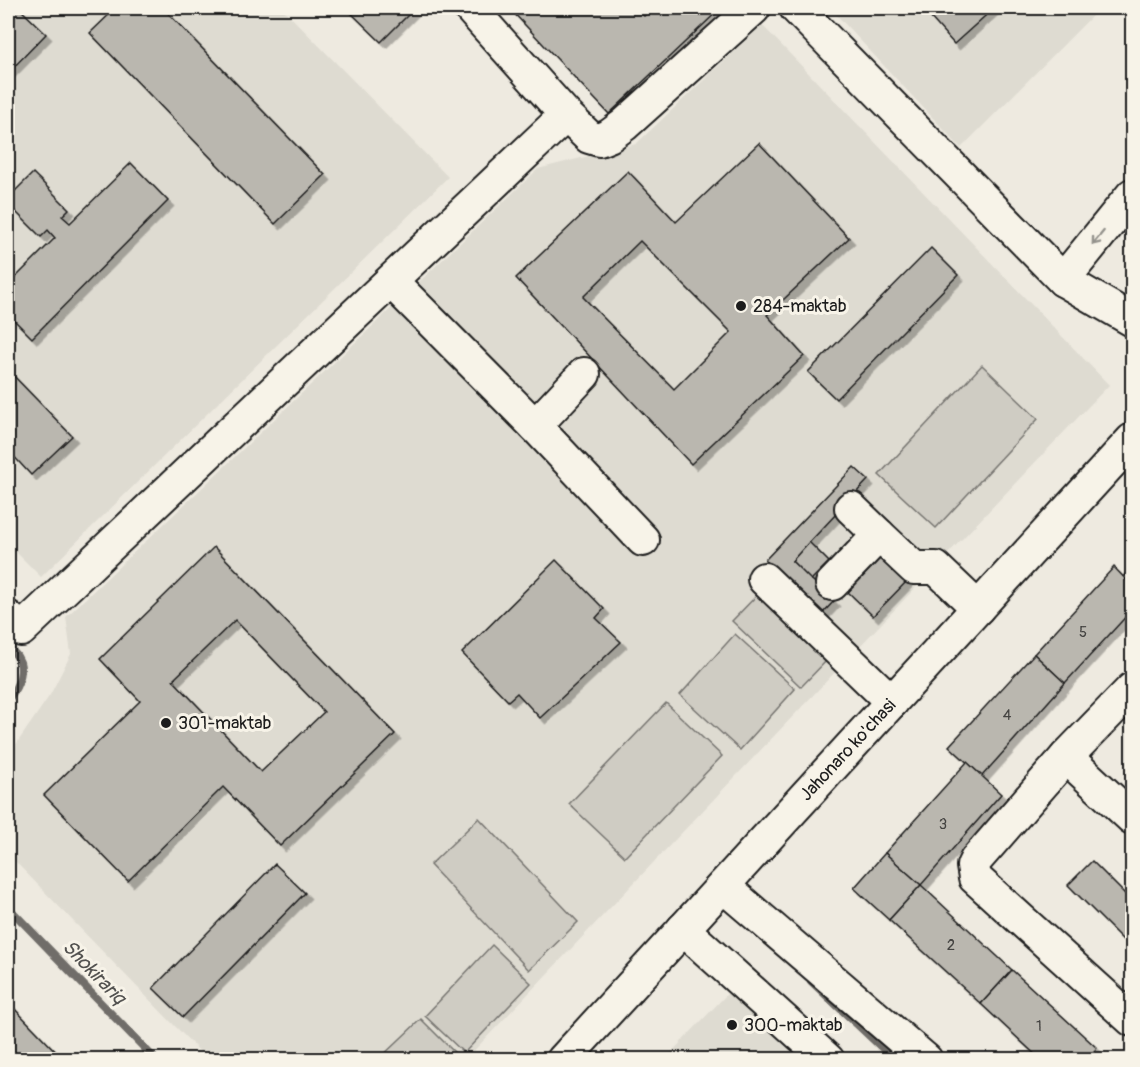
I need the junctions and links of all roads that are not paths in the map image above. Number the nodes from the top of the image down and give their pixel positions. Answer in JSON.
{"nodes":[{"id":1,"x":470,"y":8,"type":"edge"},
{"id":2,"x":754,"y":8,"type":"edge"},
{"id":3,"x":796,"y":8,"type":"edge"},
{"id":4,"x":566,"y":115,"type":"junction"},
{"id":5,"x":1132,"y":195,"type":"edge"},
{"id":6,"x":1063,"y":280,"type":"junction"},
{"id":7,"x":391,"y":281,"type":"junction"},
{"id":8,"x":1132,"y":320,"type":"edge"},
{"id":9,"x":584,"y":374,"type":"dead end"},
{"id":10,"x":535,"y":426,"type":"junction"},
{"id":11,"x":1132,"y":440,"type":"edge"},
{"id":12,"x":851,"y":508,"type":"dead end"},
{"id":13,"x":879,"y":535,"type":"junction"},
{"id":14,"x":643,"y":540,"type":"dead end"},
{"id":15,"x":764,"y":579,"type":"dead end"},
{"id":16,"x":832,"y":584,"type":"dead end"},
{"id":17,"x":978,"y":608,"type":"junction"},
{"id":18,"x":12,"y":630,"type":"edge"},
{"id":19,"x":1132,"y":689,"type":"edge"},
{"id":20,"x":892,"y":702,"type":"junction"},
{"id":21,"x":1066,"y":757,"type":"junction"},
{"id":22,"x":1132,"y":818,"type":"edge"},
{"id":23,"x":723,"y":886,"type":"junction"},
{"id":24,"x":683,"y":929,"type":"junction"},
{"id":25,"x":1132,"y":1020,"type":"edge"},
{"id":26,"x":564,"y":1059,"type":"edge"},
{"id":27,"x":828,"y":1059,"type":"edge"},
{"id":28,"x":926,"y":1059,"type":"edge"}],
"edges":[{"from":1,"to":4,"type":"street"},
{"from":2,"to":4,"type":"street"},
{"from":3,"to":6,"type":"street"},
{"from":4,"to":7,"type":"street"},
{"from":5,"to":6,"type":"street","one_way":true},
{"from":6,"to":8,"type":"street"},
{"from":7,"to":10,"type":"street"},
{"from":7,"to":18,"type":"street"},
{"from":9,"to":10,"type":"street"},
{"from":10,"to":14,"type":"street"},
{"from":11,"to":17,"type":"street","name":"Jahonaro ko'chasi"},
{"from":12,"to":13,"type":"street"},
{"from":13,"to":16,"type":"street"},
{"from":13,"to":17,"type":"street"},
{"from":15,"to":20,"type":"street"},
{"from":17,"to":20,"type":"street","name":"Jahonaro ko'chasi"},
{"from":19,"to":21,"type":"street"},
{"from":20,"to":23,"type":"street","name":"Jahonaro ko'chasi"},
{"from":21,"to":22,"type":"street"},
{"from":21,"to":25,"type":"street"},
{"from":23,"to":24,"type":"street","name":"Jahonaro ko'chasi"},
{"from":23,"to":28,"type":"street"},
{"from":24,"to":26,"type":"street","name":"Jahonaro ko'chasi"},
{"from":24,"to":27,"type":"street"}]}
